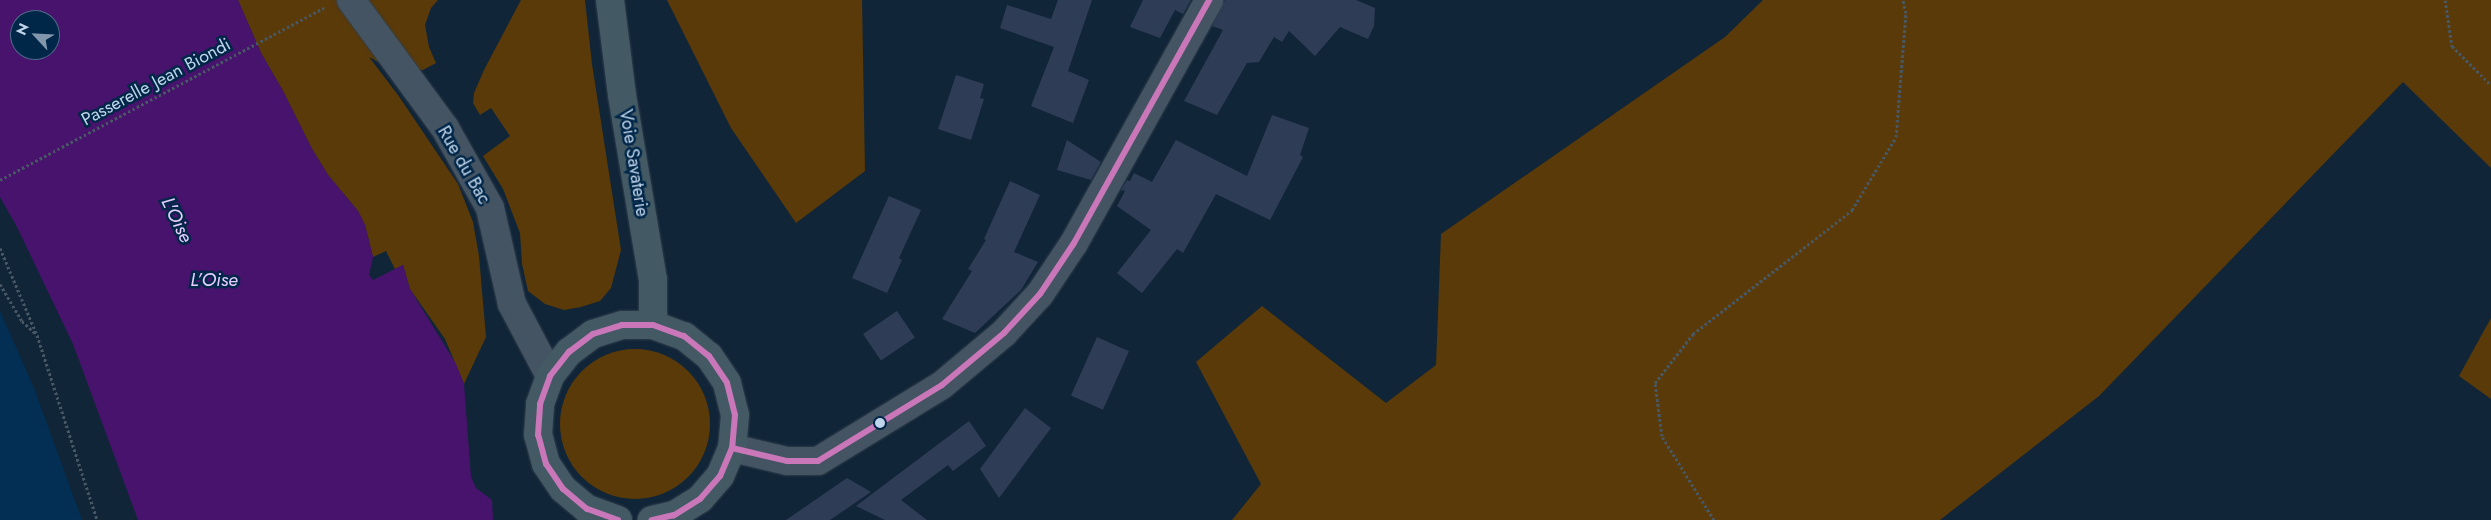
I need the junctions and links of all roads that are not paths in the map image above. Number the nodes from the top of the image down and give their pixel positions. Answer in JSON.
{"nodes":[{"id":1,"x":351,"y":0,"type":"edge"},
{"id":2,"x":610,"y":0,"type":"edge"},
{"id":3,"x":1208,"y":0,"type":"edge"},
{"id":4,"x":653,"y":325,"type":"junction"},
{"id":5,"x":550,"y":376,"type":"junction"},
{"id":6,"x":732,"y":448,"type":"junction"},
{"id":7,"x":618,"y":520,"type":"edge"},
{"id":8,"x":652,"y":520,"type":"edge"}],
"edges":[{"from":1,"to":5,"type":"street","name":"Rue du Bac"},
{"from":2,"to":4,"type":"main road","name":"Voie Savaterie"},
{"from":3,"to":6,"type":"street"},
{"from":4,"to":5,"type":"main road"},
{"from":4,"to":6,"type":"main road"},
{"from":5,"to":7,"type":"main road"},
{"from":6,"to":8,"type":"main road"}]}
